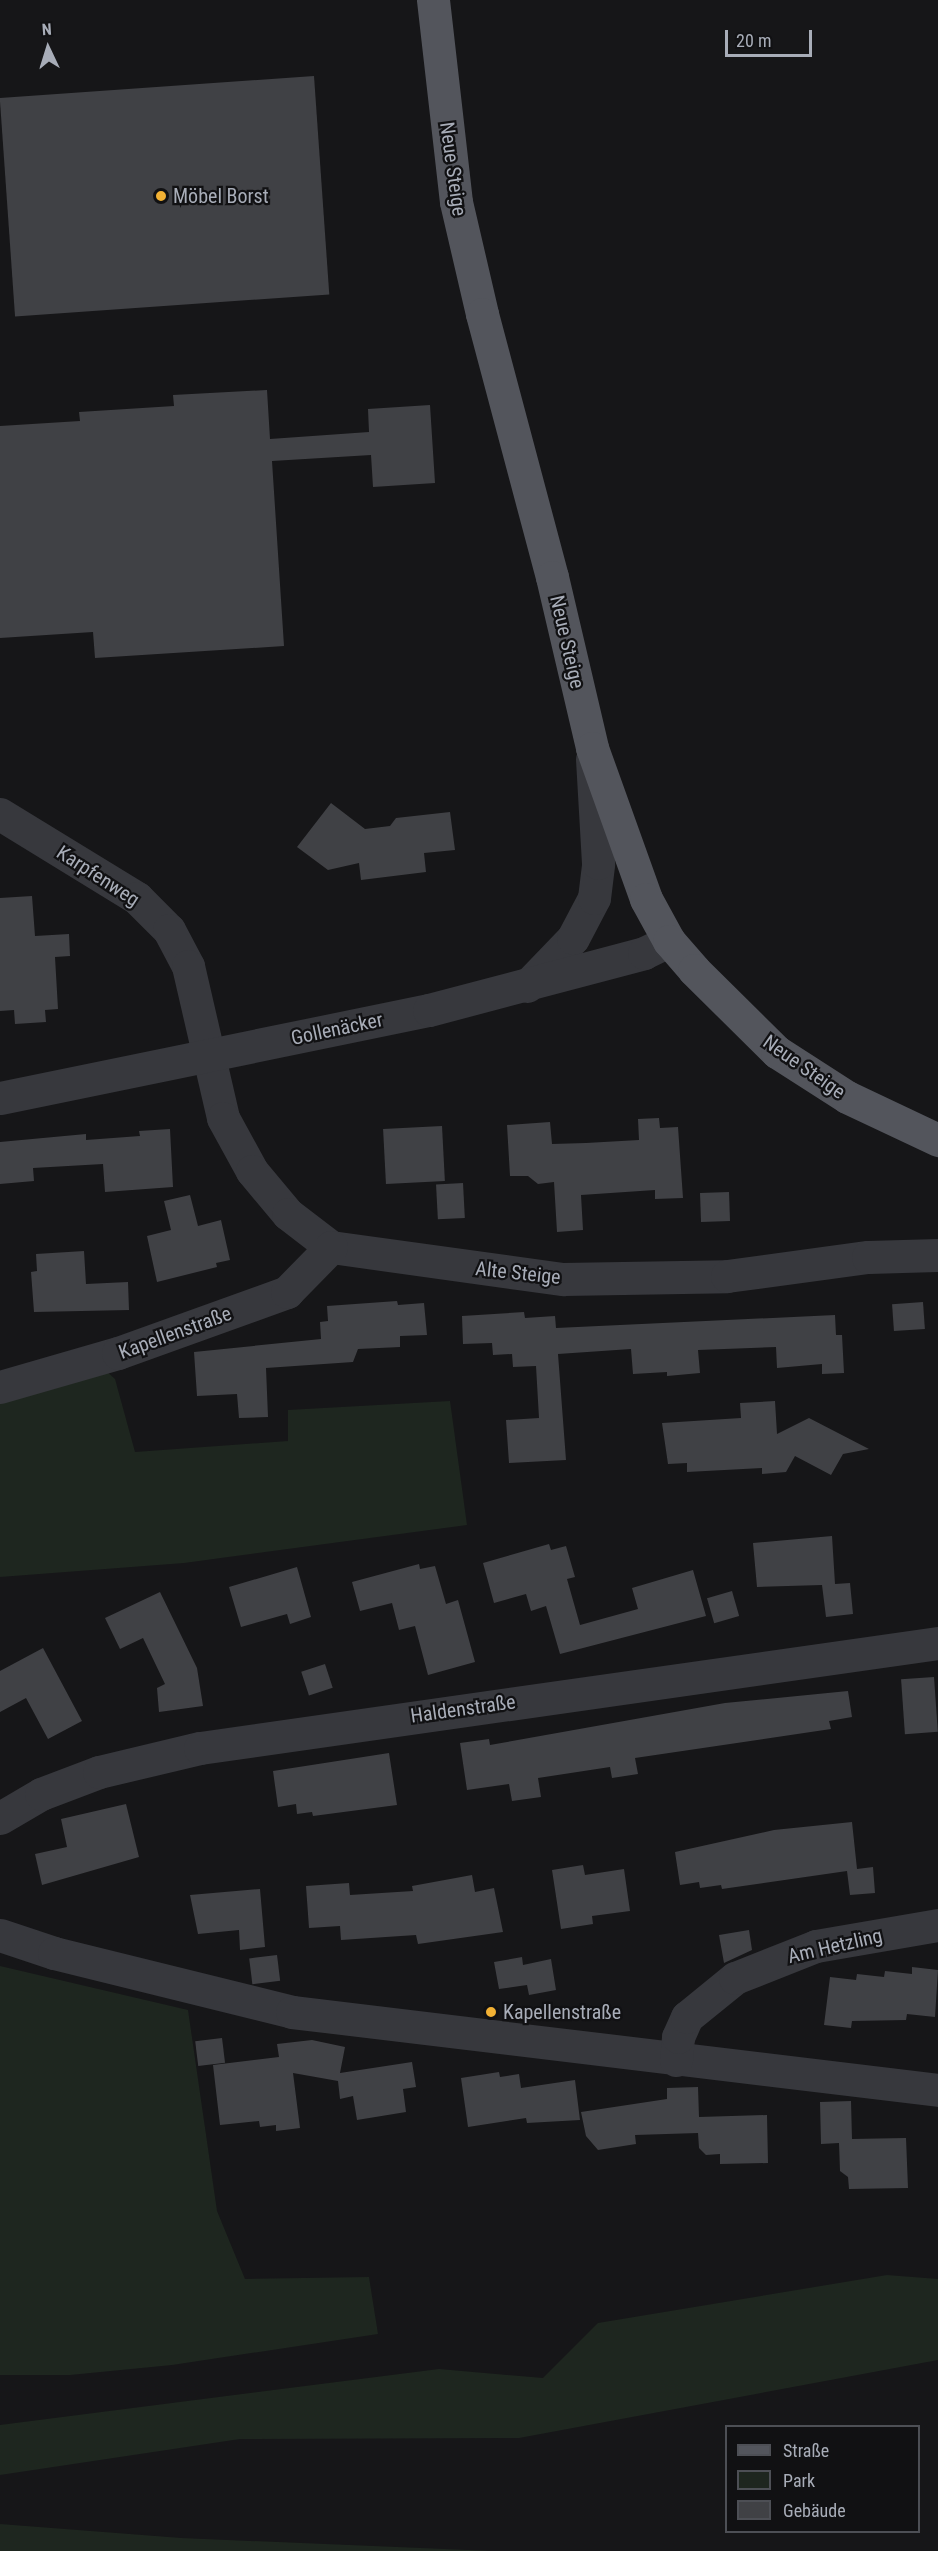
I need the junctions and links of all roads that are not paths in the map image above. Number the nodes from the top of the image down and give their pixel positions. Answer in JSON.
{"nodes":[{"id":1,"x":433,"y":0,"type":"edge"},
{"id":2,"x":592,"y":748,"type":"junction"},
{"id":3,"x":0,"y":814,"type":"edge"},
{"id":4,"x":669,"y":941,"type":"junction"},
{"id":5,"x":526,"y":987,"type":"junction"},
{"id":6,"x":209,"y":1058,"type":"junction"},
{"id":7,"x":0,"y":1098,"type":"edge"},
{"id":8,"x":938,"y":1140,"type":"edge"},
{"id":9,"x":332,"y":1247,"type":"junction"},
{"id":10,"x":938,"y":1256,"type":"edge"},
{"id":11,"x":0,"y":1387,"type":"edge"},
{"id":12,"x":938,"y":1643,"type":"edge"},
{"id":13,"x":0,"y":1818,"type":"edge"},
{"id":14,"x":938,"y":1925,"type":"edge"},
{"id":15,"x":0,"y":1935,"type":"edge"},
{"id":16,"x":676,"y":2060,"type":"junction"},
{"id":17,"x":938,"y":2090,"type":"edge"}],
"edges":[{"from":1,"to":2,"type":"main road","name":"Neue Steige"},
{"from":2,"to":4,"type":"main road","name":"Neue Steige"},
{"from":2,"to":5,"type":"street"},
{"from":3,"to":6,"type":"street","name":"Karpfenweg"},
{"from":4,"to":5,"type":"street","name":"Gollenäcker"},
{"from":4,"to":8,"type":"main road","name":"Neue Steige"},
{"from":5,"to":6,"type":"street","name":"Gollenäcker"},
{"from":6,"to":7,"type":"street","name":"Gollenäcker"},
{"from":6,"to":9,"type":"street","name":"Alte Steige"},
{"from":9,"to":10,"type":"street","name":"Alte Steige"},
{"from":9,"to":11,"type":"street","name":"Kapellenstraße"},
{"from":12,"to":13,"type":"street","name":"Haldenstraße"},
{"from":14,"to":16,"type":"street","name":"Am Hetzling"},
{"from":15,"to":16,"type":"street"},
{"from":16,"to":17,"type":"street"}]}
